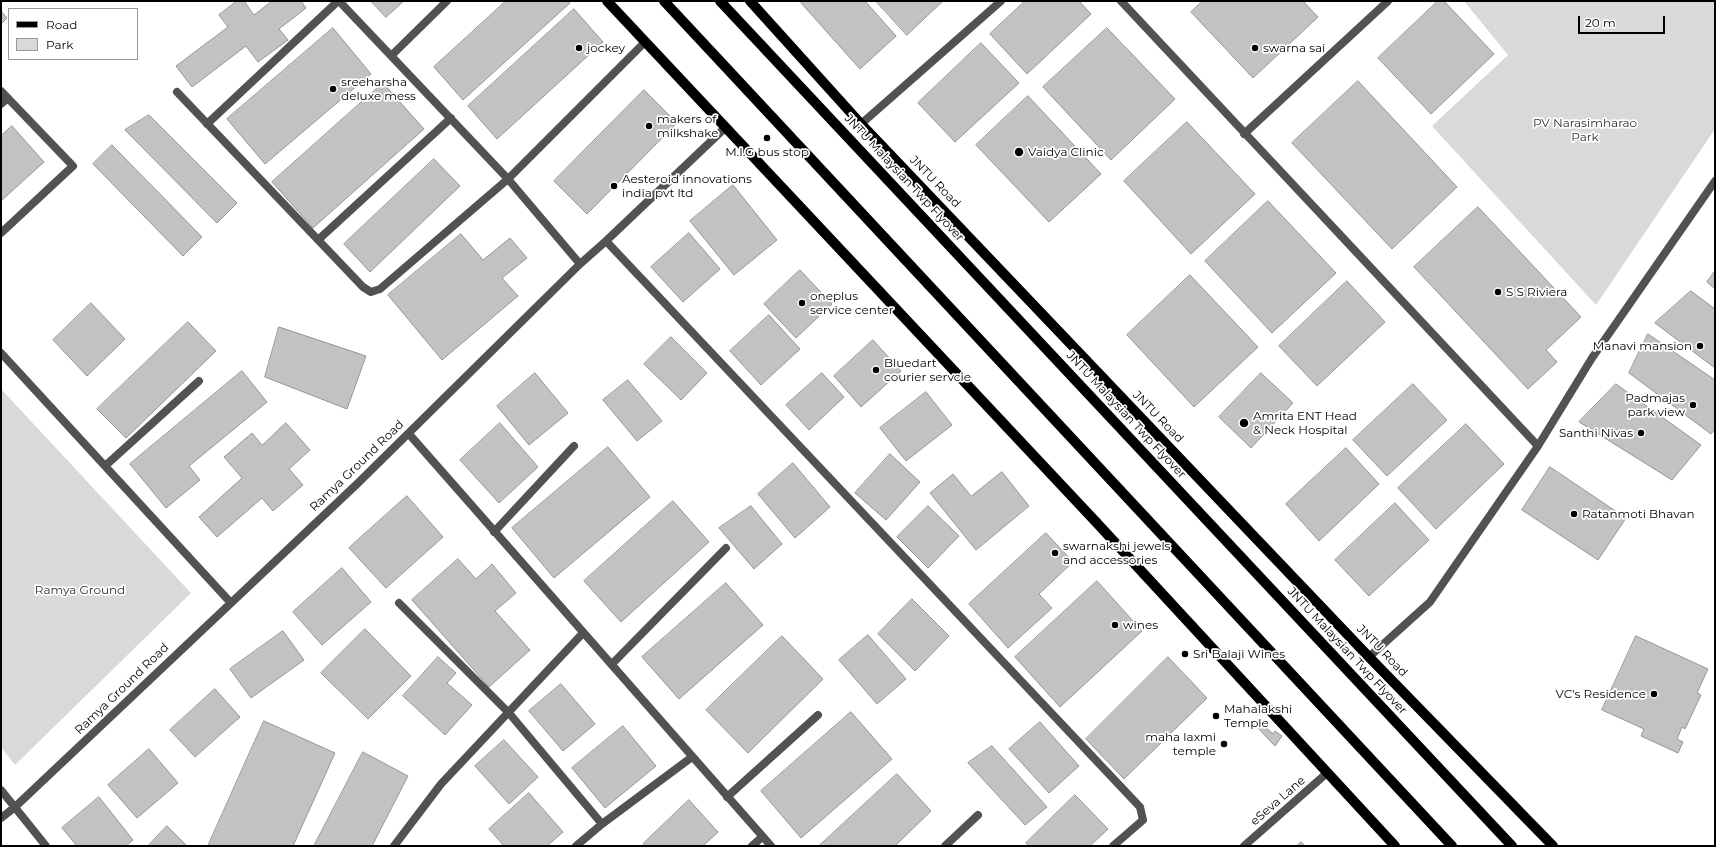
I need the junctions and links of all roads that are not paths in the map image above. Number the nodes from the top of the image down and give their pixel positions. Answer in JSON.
{"nodes":[{"id":1,"x":339,"y":1,"type":"edge"},
{"id":2,"x":447,"y":1,"type":"edge"},
{"id":3,"x":607,"y":1,"type":"edge"},
{"id":4,"x":664,"y":1,"type":"edge"},
{"id":5,"x":720,"y":1,"type":"edge"},
{"id":6,"x":750,"y":1,"type":"edge"},
{"id":7,"x":1001,"y":1,"type":"edge"},
{"id":8,"x":1121,"y":1,"type":"edge"},
{"id":9,"x":1388,"y":1,"type":"edge"},
{"id":10,"x":644,"y":43,"type":"junction"},
{"id":11,"x":392,"y":55,"type":"junction"},
{"id":12,"x":1,"y":91,"type":"edge"},
{"id":13,"x":177,"y":92,"type":"dead end"},
{"id":14,"x":8,"y":98,"type":"junction"},
{"id":15,"x":1,"y":104,"type":"edge"},
{"id":16,"x":450,"y":118,"type":"junction"},
{"id":17,"x":207,"y":124,"type":"junction"},
{"id":18,"x":861,"y":124,"type":"junction"},
{"id":19,"x":726,"y":127,"type":"junction"},
{"id":20,"x":1244,"y":134,"type":"junction"},
{"id":21,"x":508,"y":179,"type":"junction"},
{"id":22,"x":1715,"y":181,"type":"edge"},
{"id":23,"x":1,"y":233,"type":"edge"},
{"id":24,"x":318,"y":240,"type":"junction"},
{"id":25,"x":606,"y":241,"type":"junction"},
{"id":26,"x":580,"y":264,"type":"junction"},
{"id":27,"x":1,"y":353,"type":"edge"},
{"id":28,"x":199,"y":381,"type":"dead end"},
{"id":29,"x":409,"y":434,"type":"junction"},
{"id":30,"x":574,"y":446,"type":"dead end"},
{"id":31,"x":1538,"y":446,"type":"junction"},
{"id":32,"x":105,"y":466,"type":"junction"},
{"id":33,"x":494,"y":532,"type":"junction"},
{"id":34,"x":726,"y":548,"type":"dead end"},
{"id":35,"x":230,"y":603,"type":"junction"},
{"id":36,"x":399,"y":603,"type":"dead end"},
{"id":37,"x":583,"y":633,"type":"junction"},
{"id":38,"x":1369,"y":657,"type":"junction"},
{"id":39,"x":612,"y":664,"type":"junction"},
{"id":40,"x":509,"y":713,"type":"junction"},
{"id":41,"x":818,"y":715,"type":"dead end"},
{"id":42,"x":692,"y":757,"type":"junction"},
{"id":43,"x":1327,"y":773,"type":"junction"},
{"id":44,"x":1,"y":790,"type":"edge"},
{"id":45,"x":727,"y":797,"type":"junction"},
{"id":46,"x":15,"y":807,"type":"junction"},
{"id":47,"x":978,"y":815,"type":"dead end"},
{"id":48,"x":1,"y":818,"type":"edge"},
{"id":49,"x":602,"y":824,"type":"junction"},
{"id":50,"x":762,"y":837,"type":"junction"},
{"id":51,"x":46,"y":846,"type":"edge"},
{"id":52,"x":394,"y":846,"type":"edge"},
{"id":53,"x":576,"y":846,"type":"edge"},
{"id":54,"x":752,"y":846,"type":"edge"},
{"id":55,"x":771,"y":846,"type":"edge"},
{"id":56,"x":945,"y":846,"type":"edge"},
{"id":57,"x":1112,"y":846,"type":"edge"},
{"id":58,"x":1244,"y":846,"type":"edge"},
{"id":59,"x":1395,"y":846,"type":"edge"},
{"id":60,"x":1452,"y":846,"type":"edge"},
{"id":61,"x":1512,"y":846,"type":"edge"},
{"id":62,"x":1553,"y":846,"type":"edge"}],
"edges":[{"from":1,"to":11,"type":"street"},
{"from":1,"to":17,"type":"street"},
{"from":2,"to":11,"type":"street"},
{"from":3,"to":10,"type":"main road"},
{"from":4,"to":60,"type":"main road"},
{"from":5,"to":61,"type":"main road","name":"JNTU Malaysian Twp Flyover"},
{"from":6,"to":18,"type":"main road","name":"JNTU Road"},
{"from":7,"to":18,"type":"street"},
{"from":8,"to":20,"type":"street"},
{"from":9,"to":20,"type":"street"},
{"from":10,"to":19,"type":"main road"},
{"from":10,"to":21,"type":"street"},
{"from":11,"to":16,"type":"street"},
{"from":12,"to":14,"type":"street"},
{"from":13,"to":17,"type":"street"},
{"from":14,"to":15,"type":"street"},
{"from":14,"to":23,"type":"street"},
{"from":16,"to":21,"type":"street"},
{"from":16,"to":24,"type":"street"},
{"from":17,"to":24,"type":"street"},
{"from":18,"to":38,"type":"main road","name":"JNTU Road"},
{"from":19,"to":25,"type":"street","name":"Ramya Ground Road"},
{"from":19,"to":43,"type":"main road"},
{"from":20,"to":31,"type":"street"},
{"from":21,"to":24,"type":"street"},
{"from":21,"to":26,"type":"street"},
{"from":22,"to":31,"type":"street"},
{"from":25,"to":26,"type":"street","name":"Ramya Ground Road"},
{"from":25,"to":57,"type":"street"},
{"from":26,"to":29,"type":"street","name":"Ramya Ground Road"},
{"from":27,"to":32,"type":"street"},
{"from":28,"to":32,"type":"street"},
{"from":29,"to":33,"type":"street"},
{"from":29,"to":35,"type":"street","name":"Ramya Ground Road"},
{"from":30,"to":33,"type":"street"},
{"from":31,"to":38,"type":"street"},
{"from":32,"to":35,"type":"street"},
{"from":33,"to":37,"type":"street"},
{"from":34,"to":39,"type":"street"},
{"from":35,"to":46,"type":"street","name":"Ramya Ground Road"},
{"from":36,"to":40,"type":"street"},
{"from":37,"to":39,"type":"street"},
{"from":37,"to":40,"type":"street"},
{"from":38,"to":62,"type":"main road","name":"JNTU Road"},
{"from":39,"to":42,"type":"street"},
{"from":40,"to":49,"type":"street"},
{"from":40,"to":52,"type":"street"},
{"from":41,"to":45,"type":"street"},
{"from":42,"to":45,"type":"street"},
{"from":42,"to":49,"type":"street"},
{"from":43,"to":58,"type":"street","name":"eSeva Lane"},
{"from":43,"to":59,"type":"main road"},
{"from":44,"to":46,"type":"street"},
{"from":45,"to":50,"type":"street"},
{"from":46,"to":48,"type":"street","name":"Ramya Ground Road"},
{"from":46,"to":51,"type":"street"},
{"from":47,"to":56,"type":"street"},
{"from":49,"to":53,"type":"street"},
{"from":50,"to":54,"type":"street"},
{"from":50,"to":55,"type":"street"}]}
